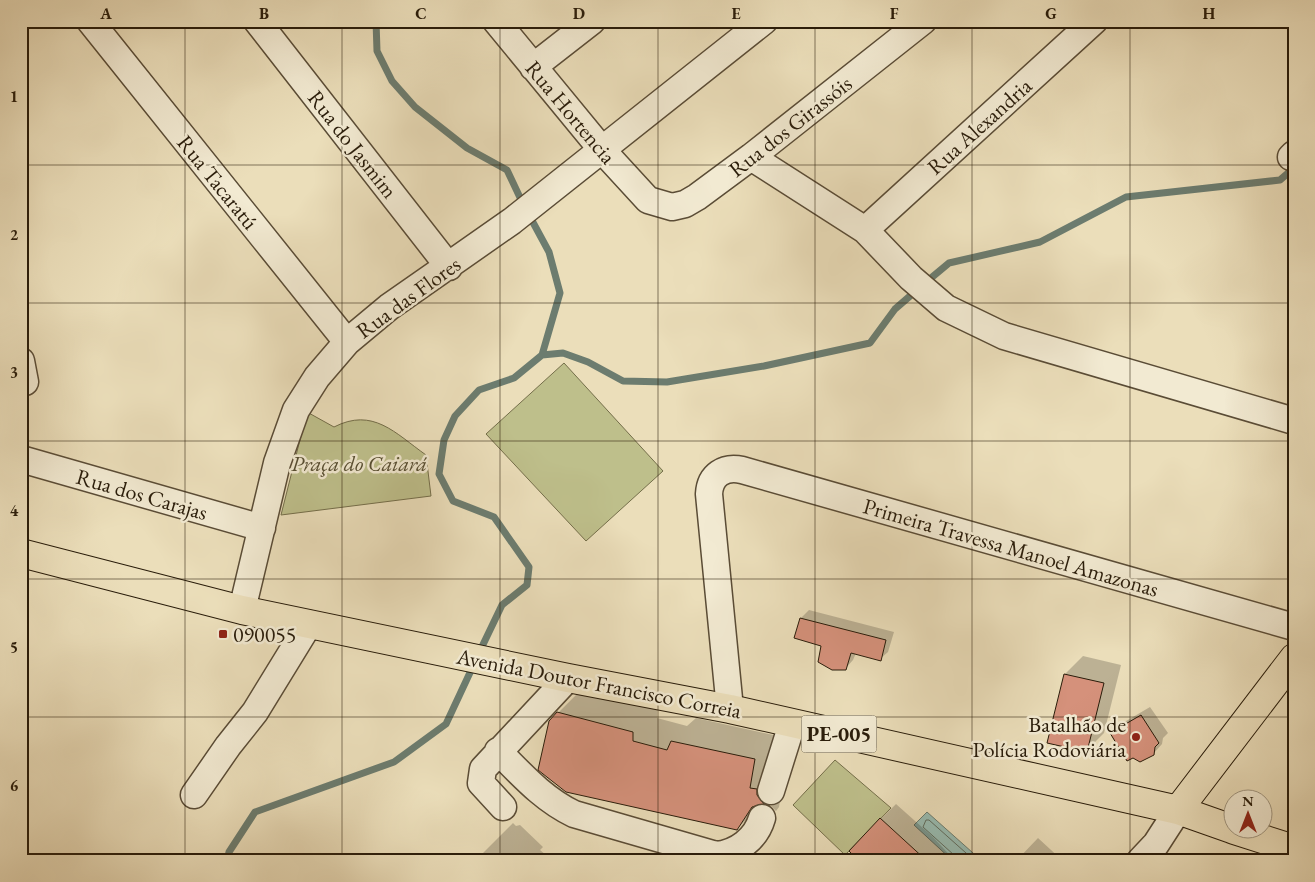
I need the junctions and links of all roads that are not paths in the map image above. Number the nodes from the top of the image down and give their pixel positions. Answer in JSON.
{"nodes":[{"id":1,"x":90,"y":21,"type":"edge"},
{"id":2,"x":257,"y":21,"type":"edge"},
{"id":3,"x":496,"y":21,"type":"edge"},
{"id":4,"x":592,"y":21,"type":"edge"},
{"id":5,"x":764,"y":21,"type":"edge"},
{"id":6,"x":922,"y":21,"type":"edge"},
{"id":7,"x":1094,"y":21,"type":"edge"},
{"id":8,"x":533,"y":68,"type":"junction"},
{"id":9,"x":602,"y":152,"type":"junction"},
{"id":10,"x":751,"y":157,"type":"junction"},
{"id":11,"x":648,"y":200,"type":"joint"},
{"id":12,"x":865,"y":230,"type":"junction"},
{"id":13,"x":449,"y":267,"type":"junction"},
{"id":14,"x":347,"y":342,"type":"junction"},
{"id":15,"x":1294,"y":421,"type":"edge"},
{"id":16,"x":21,"y":459,"type":"edge"},
{"id":17,"x":262,"y":528,"type":"junction"},
{"id":18,"x":21,"y":553,"type":"edge"},
{"id":19,"x":242,"y":610,"type":"junction"},
{"id":20,"x":309,"y":624,"type":"junction"},
{"id":21,"x":1294,"y":627,"type":"edge"},
{"id":22,"x":1294,"y":658,"type":"edge"},
{"id":23,"x":568,"y":678,"type":"junction"},
{"id":24,"x":730,"y":709,"type":"junction"},
{"id":25,"x":792,"y":724,"type":"junction"},
{"id":26,"x":498,"y":751,"type":"junction"},
{"id":27,"x":771,"y":791,"type":"dead end"},
{"id":28,"x":194,"y":795,"type":"dead end"},
{"id":29,"x":503,"y":807,"type":"dead end"},
{"id":30,"x":1178,"y":810,"type":"junction"},
{"id":31,"x":761,"y":824,"type":"dead end"},
{"id":32,"x":1222,"y":825,"type":"edge"},
{"id":33,"x":1267,"y":840,"type":"edge"},
{"id":34,"x":1294,"y":849,"type":"edge"},
{"id":35,"x":1140,"y":861,"type":"edge"}],
"edges":[{"from":1,"to":14,"type":"street","name":"Rua Tacaratú"},
{"from":2,"to":13,"type":"street","name":"Rua do Jasmim"},
{"from":3,"to":8,"type":"street","name":"Rua Hortencia"},
{"from":4,"to":8,"type":"street"},
{"from":5,"to":9,"type":"street"},
{"from":6,"to":10,"type":"street","name":"Rua dos Girassóis"},
{"from":7,"to":12,"type":"street","name":"Rua Alexandria"},
{"from":8,"to":9,"type":"street","name":"Rua Hortencia"},
{"from":9,"to":11,"type":"street","name":"Rua Hortencia"},
{"from":9,"to":13,"type":"street","name":"Rua das Flores"},
{"from":10,"to":11,"type":"street","name":"Rua dos Girassóis"},
{"from":10,"to":12,"type":"street"},
{"from":12,"to":15,"type":"street"},
{"from":13,"to":14,"type":"street","name":"Rua das Flores"},
{"from":14,"to":17,"type":"street","name":"Rua das Flores"},
{"from":16,"to":17,"type":"street","name":"Rua dos Carajas"},
{"from":17,"to":19,"type":"street","name":"Rua das Flores"},
{"from":18,"to":19,"type":"main road","name":"Avenida Doutor Francisco Correia","number":"PE-005"},
{"from":19,"to":20,"type":"main road","name":"Avenida Doutor Francisco Correia","number":"PE-005"},
{"from":20,"to":23,"type":"main road","name":"Avenida Doutor Francisco Correia","number":"PE-005"},
{"from":20,"to":28,"type":"street"},
{"from":21,"to":24,"type":"street","name":"Primeira Travessa Manoel Amazonas"},
{"from":22,"to":30,"type":"main road"},
{"from":23,"to":24,"type":"main road","name":"Avenida Doutor Francisco Correia","number":"PE-005"},
{"from":23,"to":26,"type":"street"},
{"from":24,"to":25,"type":"main road","name":"Avenida Doutor Francisco Correia","number":"PE-005"},
{"from":25,"to":27,"type":"street"},
{"from":25,"to":30,"type":"main road","name":"Avenida Doutor Francisco Correia","number":"PE-005"},
{"from":26,"to":29,"type":"street"},
{"from":26,"to":31,"type":"street"},
{"from":30,"to":32,"type":"main road","number":"PE-005"},
{"from":30,"to":35,"type":"street"},
{"from":33,"to":34,"type":"main road","number":"PE-005"}]}
